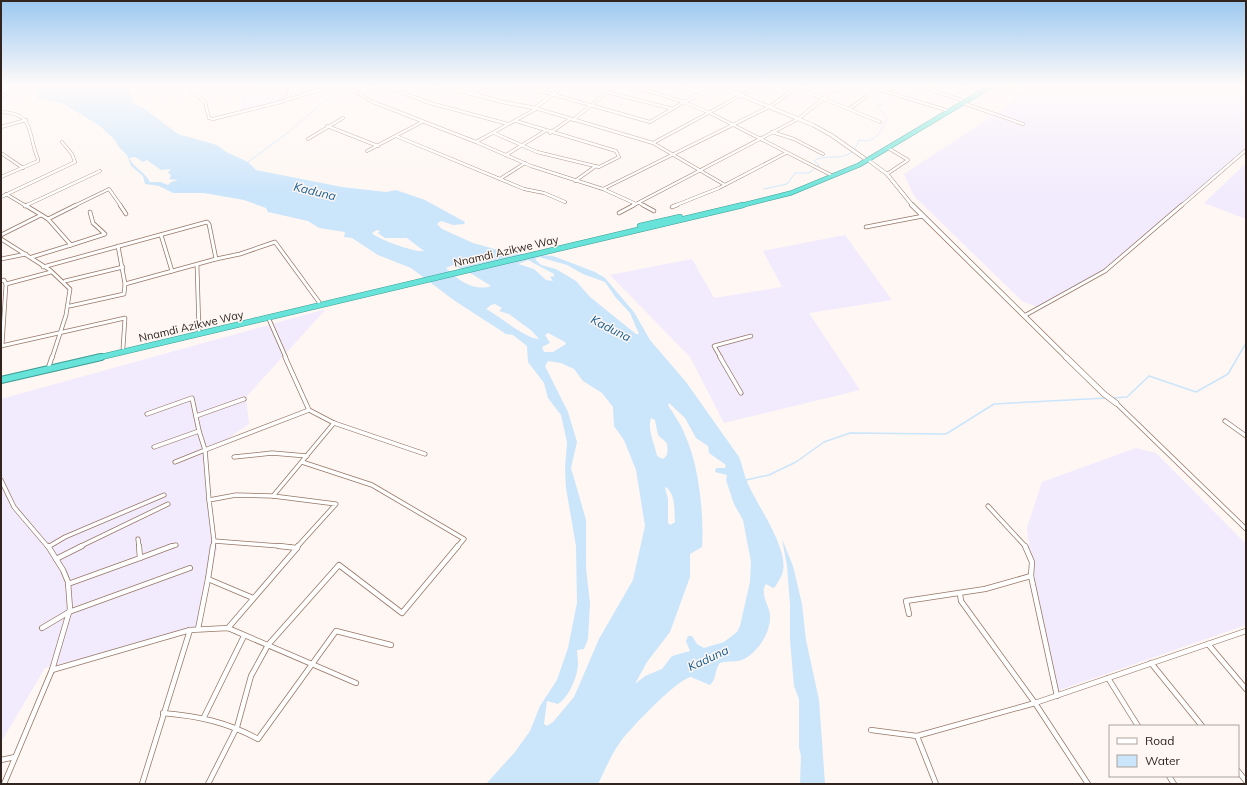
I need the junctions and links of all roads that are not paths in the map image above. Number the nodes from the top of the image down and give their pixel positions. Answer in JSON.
{"nodes":[{"id":1,"x":19,"y":122,"type":"edge"},
{"id":2,"x":27,"y":122,"type":"edge"},
{"id":3,"x":336,"y":122,"type":"edge"},
{"id":4,"x":422,"y":122,"type":"joint"},
{"id":5,"x":499,"y":122,"type":"edge"},
{"id":6,"x":514,"y":122,"type":"edge"},
{"id":7,"x":518,"y":122,"type":"edge"},
{"id":8,"x":568,"y":122,"type":"edge"},
{"id":9,"x":577,"y":122,"type":"edge"},
{"id":10,"x":694,"y":122,"type":"edge"},
{"id":11,"x":727,"y":122,"type":"edge"},
{"id":12,"x":741,"y":122,"type":"edge"},
{"id":13,"x":791,"y":122,"type":"edge"},
{"id":14,"x":805,"y":122,"type":"edge"},
{"id":15,"x":927,"y":122,"type":"edge"},
{"id":16,"x":930,"y":122,"type":"edge"},
{"id":17,"x":1017,"y":122,"type":"edge"},
{"id":18,"x":508,"y":124,"type":"junction"},
{"id":19,"x":1023,"y":124,"type":"dead end"},
{"id":20,"x":734,"y":125,"type":"junction"},
{"id":21,"x":1,"y":126,"type":"edge"},
{"id":22,"x":327,"y":126,"type":"junction"},
{"id":23,"x":545,"y":131,"type":"junction"},
{"id":24,"x":772,"y":132,"type":"junction"},
{"id":25,"x":494,"y":133,"type":"junction"},
{"id":26,"x":550,"y":133,"type":"junction"},
{"id":27,"x":396,"y":136,"type":"junction"},
{"id":28,"x":308,"y":139,"type":"dead end"},
{"id":29,"x":759,"y":139,"type":"junction"},
{"id":30,"x":62,"y":142,"type":"dead end"},
{"id":31,"x":476,"y":142,"type":"junction"},
{"id":32,"x":653,"y":143,"type":"junction"},
{"id":33,"x":378,"y":146,"type":"junction"},
{"id":34,"x":521,"y":146,"type":"junction"},
{"id":35,"x":888,"y":148,"type":"junction"},
{"id":36,"x":1246,"y":150,"type":"edge"},
{"id":37,"x":367,"y":151,"type":"dead end"},
{"id":38,"x":1,"y":153,"type":"edge"},
{"id":39,"x":786,"y":153,"type":"junction"},
{"id":40,"x":673,"y":154,"type":"junction"},
{"id":41,"x":823,"y":154,"type":"dead end"},
{"id":42,"x":506,"y":155,"type":"junction"},
{"id":43,"x":866,"y":159,"type":"junction"},
{"id":44,"x":525,"y":163,"type":"junction"},
{"id":45,"x":596,"y":166,"type":"junction"},
{"id":46,"x":23,"y":168,"type":"junction"},
{"id":47,"x":700,"y":169,"type":"junction"},
{"id":48,"x":100,"y":171,"type":"dead end"},
{"id":49,"x":887,"y":174,"type":"junction"},
{"id":50,"x":830,"y":175,"type":"junction"},
{"id":51,"x":1,"y":176,"type":"edge"},
{"id":52,"x":500,"y":179,"type":"junction"},
{"id":53,"x":575,"y":181,"type":"junction"},
{"id":54,"x":725,"y":185,"type":"junction"},
{"id":55,"x":603,"y":189,"type":"junction"},
{"id":56,"x":6,"y":194,"type":"junction"},
{"id":57,"x":1,"y":197,"type":"edge"},
{"id":58,"x":566,"y":202,"type":"dead end"},
{"id":59,"x":637,"y":204,"type":"junction"},
{"id":60,"x":25,"y":206,"type":"junction"},
{"id":61,"x":672,"y":207,"type":"dead end"},
{"id":62,"x":654,"y":211,"type":"dead end"},
{"id":63,"x":90,"y":212,"type":"dead end"},
{"id":64,"x":619,"y":213,"type":"dead end"},
{"id":65,"x":126,"y":214,"type":"dead end"},
{"id":66,"x":41,"y":215,"type":"junction"},
{"id":67,"x":923,"y":216,"type":"junction"},
{"id":68,"x":48,"y":219,"type":"junction"},
{"id":69,"x":866,"y":227,"type":"dead end"},
{"id":70,"x":1,"y":235,"type":"edge"},
{"id":71,"x":161,"y":235,"type":"junction"},
{"id":72,"x":1,"y":238,"type":"edge"},
{"id":73,"x":71,"y":245,"type":"junction"},
{"id":74,"x":118,"y":246,"type":"junction"},
{"id":75,"x":544,"y":250,"type":"junction"},
{"id":76,"x":26,"y":254,"type":"junction"},
{"id":77,"x":32,"y":257,"type":"junction"},
{"id":78,"x":1,"y":259,"type":"edge"},
{"id":79,"x":216,"y":259,"type":"junction"},
{"id":80,"x":197,"y":265,"type":"junction"},
{"id":81,"x":44,"y":267,"type":"junction"},
{"id":82,"x":123,"y":268,"type":"junction"},
{"id":83,"x":172,"y":271,"type":"junction"},
{"id":84,"x":51,"y":272,"type":"junction"},
{"id":85,"x":1,"y":281,"type":"edge"},
{"id":86,"x":65,"y":281,"type":"junction"},
{"id":87,"x":403,"y":283,"type":"junction"},
{"id":88,"x":6,"y":284,"type":"junction"},
{"id":89,"x":125,"y":284,"type":"junction"},
{"id":90,"x":318,"y":302,"type":"junction"},
{"id":91,"x":70,"y":306,"type":"junction"},
{"id":92,"x":1024,"y":316,"type":"junction"},
{"id":93,"x":268,"y":317,"type":"junction"},
{"id":94,"x":199,"y":331,"type":"junction"},
{"id":95,"x":59,"y":333,"type":"junction"},
{"id":96,"x":751,"y":336,"type":"dead end"},
{"id":97,"x":2,"y":346,"type":"edge"},
{"id":98,"x":123,"y":348,"type":"junction"},
{"id":99,"x":49,"y":366,"type":"junction"},
{"id":100,"x":1,"y":379,"type":"edge"},
{"id":101,"x":741,"y":393,"type":"dead end"},
{"id":102,"x":244,"y":399,"type":"dead end"},
{"id":103,"x":1116,"y":403,"type":"joint"},
{"id":104,"x":309,"y":410,"type":"junction"},
{"id":105,"x":147,"y":414,"type":"dead end"},
{"id":106,"x":196,"y":416,"type":"junction"},
{"id":107,"x":1225,"y":421,"type":"dead end"},
{"id":108,"x":334,"y":423,"type":"junction"},
{"id":109,"x":200,"y":431,"type":"junction"},
{"id":110,"x":1246,"y":436,"type":"edge"},
{"id":111,"x":154,"y":447,"type":"dead end"},
{"id":112,"x":205,"y":450,"type":"junction"},
{"id":113,"x":425,"y":454,"type":"dead end"},
{"id":114,"x":307,"y":456,"type":"junction"},
{"id":115,"x":234,"y":457,"type":"dead end"},
{"id":116,"x":175,"y":462,"type":"dead end"},
{"id":117,"x":302,"y":462,"type":"junction"},
{"id":118,"x":1,"y":480,"type":"edge"},
{"id":119,"x":164,"y":495,"type":"dead end"},
{"id":120,"x":272,"y":496,"type":"junction"},
{"id":121,"x":209,"y":500,"type":"junction"},
{"id":122,"x":168,"y":504,"type":"dead end"},
{"id":123,"x":988,"y":506,"type":"dead end"},
{"id":124,"x":1246,"y":529,"type":"edge"},
{"id":125,"x":138,"y":539,"type":"dead end"},
{"id":126,"x":214,"y":541,"type":"junction"},
{"id":127,"x":176,"y":546,"type":"dead end"},
{"id":128,"x":48,"y":547,"type":"junction"},
{"id":129,"x":297,"y":548,"type":"junction"},
{"id":130,"x":140,"y":558,"type":"junction"},
{"id":131,"x":56,"y":559,"type":"junction"},
{"id":132,"x":190,"y":568,"type":"dead end"},
{"id":133,"x":1031,"y":576,"type":"junction"},
{"id":134,"x":208,"y":579,"type":"junction"},
{"id":135,"x":68,"y":584,"type":"junction"},
{"id":136,"x":960,"y":594,"type":"junction"},
{"id":137,"x":253,"y":598,"type":"junction"},
{"id":138,"x":69,"y":612,"type":"junction"},
{"id":139,"x":909,"y":614,"type":"dead end"},
{"id":140,"x":42,"y":628,"type":"dead end"},
{"id":141,"x":228,"y":628,"type":"junction"},
{"id":142,"x":198,"y":629,"type":"junction"},
{"id":143,"x":190,"y":630,"type":"junction"},
{"id":144,"x":1246,"y":631,"type":"edge"},
{"id":145,"x":244,"y":636,"type":"junction"},
{"id":146,"x":1208,"y":644,"type":"junction"},
{"id":147,"x":268,"y":645,"type":"junction"},
{"id":148,"x":391,"y":645,"type":"dead end"},
{"id":149,"x":1151,"y":663,"type":"junction"},
{"id":150,"x":312,"y":664,"type":"junction"},
{"id":151,"x":52,"y":670,"type":"junction"},
{"id":152,"x":1108,"y":678,"type":"junction"},
{"id":153,"x":356,"y":683,"type":"dead end"},
{"id":154,"x":1246,"y":689,"type":"edge"},
{"id":155,"x":1057,"y":696,"type":"junction"},
{"id":156,"x":1035,"y":703,"type":"junction"},
{"id":157,"x":163,"y":713,"type":"junction"},
{"id":158,"x":204,"y":717,"type":"junction"},
{"id":159,"x":1137,"y":725,"type":"edge"},
{"id":160,"x":1201,"y":725,"type":"edge"},
{"id":161,"x":237,"y":727,"type":"junction"},
{"id":162,"x":871,"y":730,"type":"dead end"},
{"id":163,"x":917,"y":736,"type":"junction"},
{"id":164,"x":15,"y":756,"type":"junction"},
{"id":165,"x":1,"y":760,"type":"edge"},
{"id":166,"x":1239,"y":772,"type":"edge"},
{"id":167,"x":1246,"y":781,"type":"edge"},
{"id":168,"x":4,"y":784,"type":"edge"},
{"id":169,"x":142,"y":784,"type":"edge"},
{"id":170,"x":208,"y":784,"type":"edge"},
{"id":171,"x":936,"y":784,"type":"edge"},
{"id":172,"x":1088,"y":784,"type":"edge"}],
"edges":[{"from":1,"to":21,"type":"street"},
{"from":2,"to":46,"type":"street"},
{"from":3,"to":22,"type":"street"},
{"from":4,"to":27,"type":"street"},
{"from":4,"to":31,"type":"street"},
{"from":5,"to":18,"type":"street"},
{"from":6,"to":18,"type":"street"},
{"from":7,"to":23,"type":"street"},
{"from":8,"to":26,"type":"street"},
{"from":9,"to":32,"type":"street"},
{"from":10,"to":32,"type":"street"},
{"from":11,"to":20,"type":"street"},
{"from":12,"to":20,"type":"street"},
{"from":13,"to":24,"type":"street"},
{"from":14,"to":43,"type":"street"},
{"from":15,"to":43,"type":"highway","name":"Nnamdi Azikwe Way"},
{"from":16,"to":35,"type":"highway","name":"Nnamdi Azikwe Way"},
{"from":17,"to":19,"type":"street"},
{"from":18,"to":25,"type":"street"},
{"from":20,"to":29,"type":"street"},
{"from":20,"to":40,"type":"street"},
{"from":22,"to":28,"type":"street"},
{"from":22,"to":33,"type":"street"},
{"from":23,"to":26,"type":"street"},
{"from":23,"to":34,"type":"street"},
{"from":24,"to":29,"type":"street"},
{"from":24,"to":41,"type":"street"},
{"from":25,"to":31,"type":"street"},
{"from":25,"to":34,"type":"street"},
{"from":26,"to":45,"type":"street"},
{"from":27,"to":33,"type":"street"},
{"from":27,"to":52,"type":"street"},
{"from":29,"to":39,"type":"street"},
{"from":29,"to":47,"type":"street"},
{"from":30,"to":56,"type":"street"},
{"from":31,"to":42,"type":"street"},
{"from":32,"to":40,"type":"street"},
{"from":33,"to":37,"type":"street"},
{"from":34,"to":42,"type":"street"},
{"from":34,"to":45,"type":"street"},
{"from":35,"to":43,"type":"highway","name":"Nnamdi Azikwe Way"},
{"from":35,"to":49,"type":"street"},
{"from":36,"to":92,"type":"street"},
{"from":38,"to":46,"type":"street"},
{"from":39,"to":50,"type":"street"},
{"from":39,"to":54,"type":"street"},
{"from":40,"to":47,"type":"street"},
{"from":40,"to":55,"type":"street"},
{"from":42,"to":44,"type":"street"},
{"from":43,"to":49,"type":"street"},
{"from":43,"to":50,"type":"highway","name":"Nnamdi Azikwe Way"},
{"from":43,"to":75,"type":"highway","name":"Nnamdi Azikwe Way"},
{"from":44,"to":52,"type":"street"},
{"from":44,"to":53,"type":"street"},
{"from":45,"to":53,"type":"street"},
{"from":46,"to":51,"type":"street"},
{"from":47,"to":54,"type":"street"},
{"from":47,"to":59,"type":"street"},
{"from":48,"to":60,"type":"street"},
{"from":49,"to":67,"type":"street"},
{"from":50,"to":75,"type":"highway","name":"Nnamdi Azikwe Way"},
{"from":52,"to":58,"type":"street"},
{"from":53,"to":55,"type":"street"},
{"from":54,"to":61,"type":"street"},
{"from":55,"to":59,"type":"street"},
{"from":56,"to":57,"type":"street"},
{"from":56,"to":60,"type":"street"},
{"from":59,"to":62,"type":"street"},
{"from":59,"to":64,"type":"street"},
{"from":60,"to":66,"type":"street"},
{"from":63,"to":73,"type":"street"},
{"from":65,"to":68,"type":"street"},
{"from":66,"to":68,"type":"street"},
{"from":66,"to":70,"type":"street"},
{"from":67,"to":69,"type":"street"},
{"from":67,"to":92,"type":"street"},
{"from":68,"to":73,"type":"street"},
{"from":71,"to":74,"type":"street"},
{"from":71,"to":79,"type":"street"},
{"from":71,"to":83,"type":"street"},
{"from":72,"to":76,"type":"street"},
{"from":73,"to":77,"type":"street"},
{"from":74,"to":81,"type":"street"},
{"from":74,"to":82,"type":"street"},
{"from":75,"to":87,"type":"highway","name":"Nnamdi Azikwe Way"},
{"from":76,"to":77,"type":"street"},
{"from":76,"to":78,"type":"street"},
{"from":77,"to":81,"type":"street"},
{"from":79,"to":80,"type":"street"},
{"from":79,"to":90,"type":"street"},
{"from":80,"to":83,"type":"street"},
{"from":80,"to":94,"type":"street"},
{"from":81,"to":84,"type":"street"},
{"from":82,"to":86,"type":"street"},
{"from":82,"to":89,"type":"street"},
{"from":83,"to":89,"type":"street"},
{"from":84,"to":86,"type":"street"},
{"from":84,"to":88,"type":"street"},
{"from":85,"to":88,"type":"street"},
{"from":86,"to":91,"type":"street"},
{"from":87,"to":90,"type":"highway","name":"Nnamdi Azikwe Way"},
{"from":87,"to":93,"type":"highway","name":"Nnamdi Azikwe Way"},
{"from":88,"to":97,"type":"street"},
{"from":89,"to":91,"type":"street"},
{"from":90,"to":94,"type":"highway","name":"Nnamdi Azikwe Way"},
{"from":91,"to":95,"type":"street"},
{"from":92,"to":103,"type":"street"},
{"from":93,"to":100,"type":"highway","name":"Nnamdi Azikwe Way"},
{"from":93,"to":104,"type":"street"},
{"from":94,"to":98,"type":"highway","name":"Nnamdi Azikwe Way"},
{"from":95,"to":97,"type":"street"},
{"from":95,"to":98,"type":"street"},
{"from":95,"to":99,"type":"street"},
{"from":96,"to":101,"type":"street"},
{"from":98,"to":99,"type":"highway","name":"Nnamdi Azikwe Way"},
{"from":99,"to":100,"type":"highway","name":"Nnamdi Azikwe Way"},
{"from":102,"to":106,"type":"street"},
{"from":103,"to":124,"type":"street"},
{"from":104,"to":108,"type":"street"},
{"from":104,"to":112,"type":"street"},
{"from":105,"to":106,"type":"street"},
{"from":106,"to":109,"type":"street"},
{"from":107,"to":110,"type":"street"},
{"from":108,"to":113,"type":"street"},
{"from":108,"to":114,"type":"street"},
{"from":109,"to":111,"type":"street"},
{"from":109,"to":112,"type":"street"},
{"from":112,"to":116,"type":"street"},
{"from":112,"to":121,"type":"street"},
{"from":114,"to":115,"type":"street"},
{"from":114,"to":117,"type":"street"},
{"from":117,"to":120,"type":"street"},
{"from":117,"to":147,"type":"street"},
{"from":118,"to":128,"type":"street"},
{"from":119,"to":128,"type":"street"},
{"from":120,"to":121,"type":"street"},
{"from":120,"to":129,"type":"street"},
{"from":121,"to":126,"type":"street"},
{"from":122,"to":131,"type":"street"},
{"from":123,"to":133,"type":"street"},
{"from":125,"to":130,"type":"street"},
{"from":126,"to":129,"type":"street"},
{"from":126,"to":134,"type":"street"},
{"from":127,"to":130,"type":"street"},
{"from":128,"to":131,"type":"street"},
{"from":129,"to":137,"type":"street"},
{"from":130,"to":135,"type":"street"},
{"from":131,"to":135,"type":"street"},
{"from":132,"to":138,"type":"street"},
{"from":133,"to":136,"type":"street"},
{"from":133,"to":155,"type":"street"},
{"from":134,"to":137,"type":"street"},
{"from":134,"to":142,"type":"street"},
{"from":135,"to":138,"type":"street"},
{"from":136,"to":139,"type":"street"},
{"from":136,"to":156,"type":"street"},
{"from":137,"to":141,"type":"street"},
{"from":138,"to":140,"type":"street"},
{"from":138,"to":151,"type":"street"},
{"from":141,"to":142,"type":"street"},
{"from":141,"to":145,"type":"street"},
{"from":142,"to":143,"type":"street"},
{"from":143,"to":151,"type":"street"},
{"from":143,"to":157,"type":"street"},
{"from":144,"to":146,"type":"street"},
{"from":145,"to":147,"type":"street"},
{"from":145,"to":158,"type":"street"},
{"from":146,"to":149,"type":"street"},
{"from":146,"to":154,"type":"street"},
{"from":147,"to":150,"type":"street"},
{"from":147,"to":161,"type":"street"},
{"from":148,"to":150,"type":"street"},
{"from":149,"to":152,"type":"street"},
{"from":149,"to":160,"type":"street"},
{"from":150,"to":153,"type":"street"},
{"from":150,"to":161,"type":"street"},
{"from":151,"to":164,"type":"street"},
{"from":152,"to":155,"type":"street"},
{"from":152,"to":159,"type":"street"},
{"from":155,"to":156,"type":"street"},
{"from":156,"to":163,"type":"street"},
{"from":156,"to":172,"type":"street"},
{"from":157,"to":158,"type":"street"},
{"from":157,"to":169,"type":"street"},
{"from":158,"to":161,"type":"street"},
{"from":161,"to":170,"type":"street"},
{"from":162,"to":163,"type":"street"},
{"from":163,"to":171,"type":"street"},
{"from":164,"to":165,"type":"street"},
{"from":164,"to":168,"type":"street"},
{"from":166,"to":167,"type":"street"}]}
